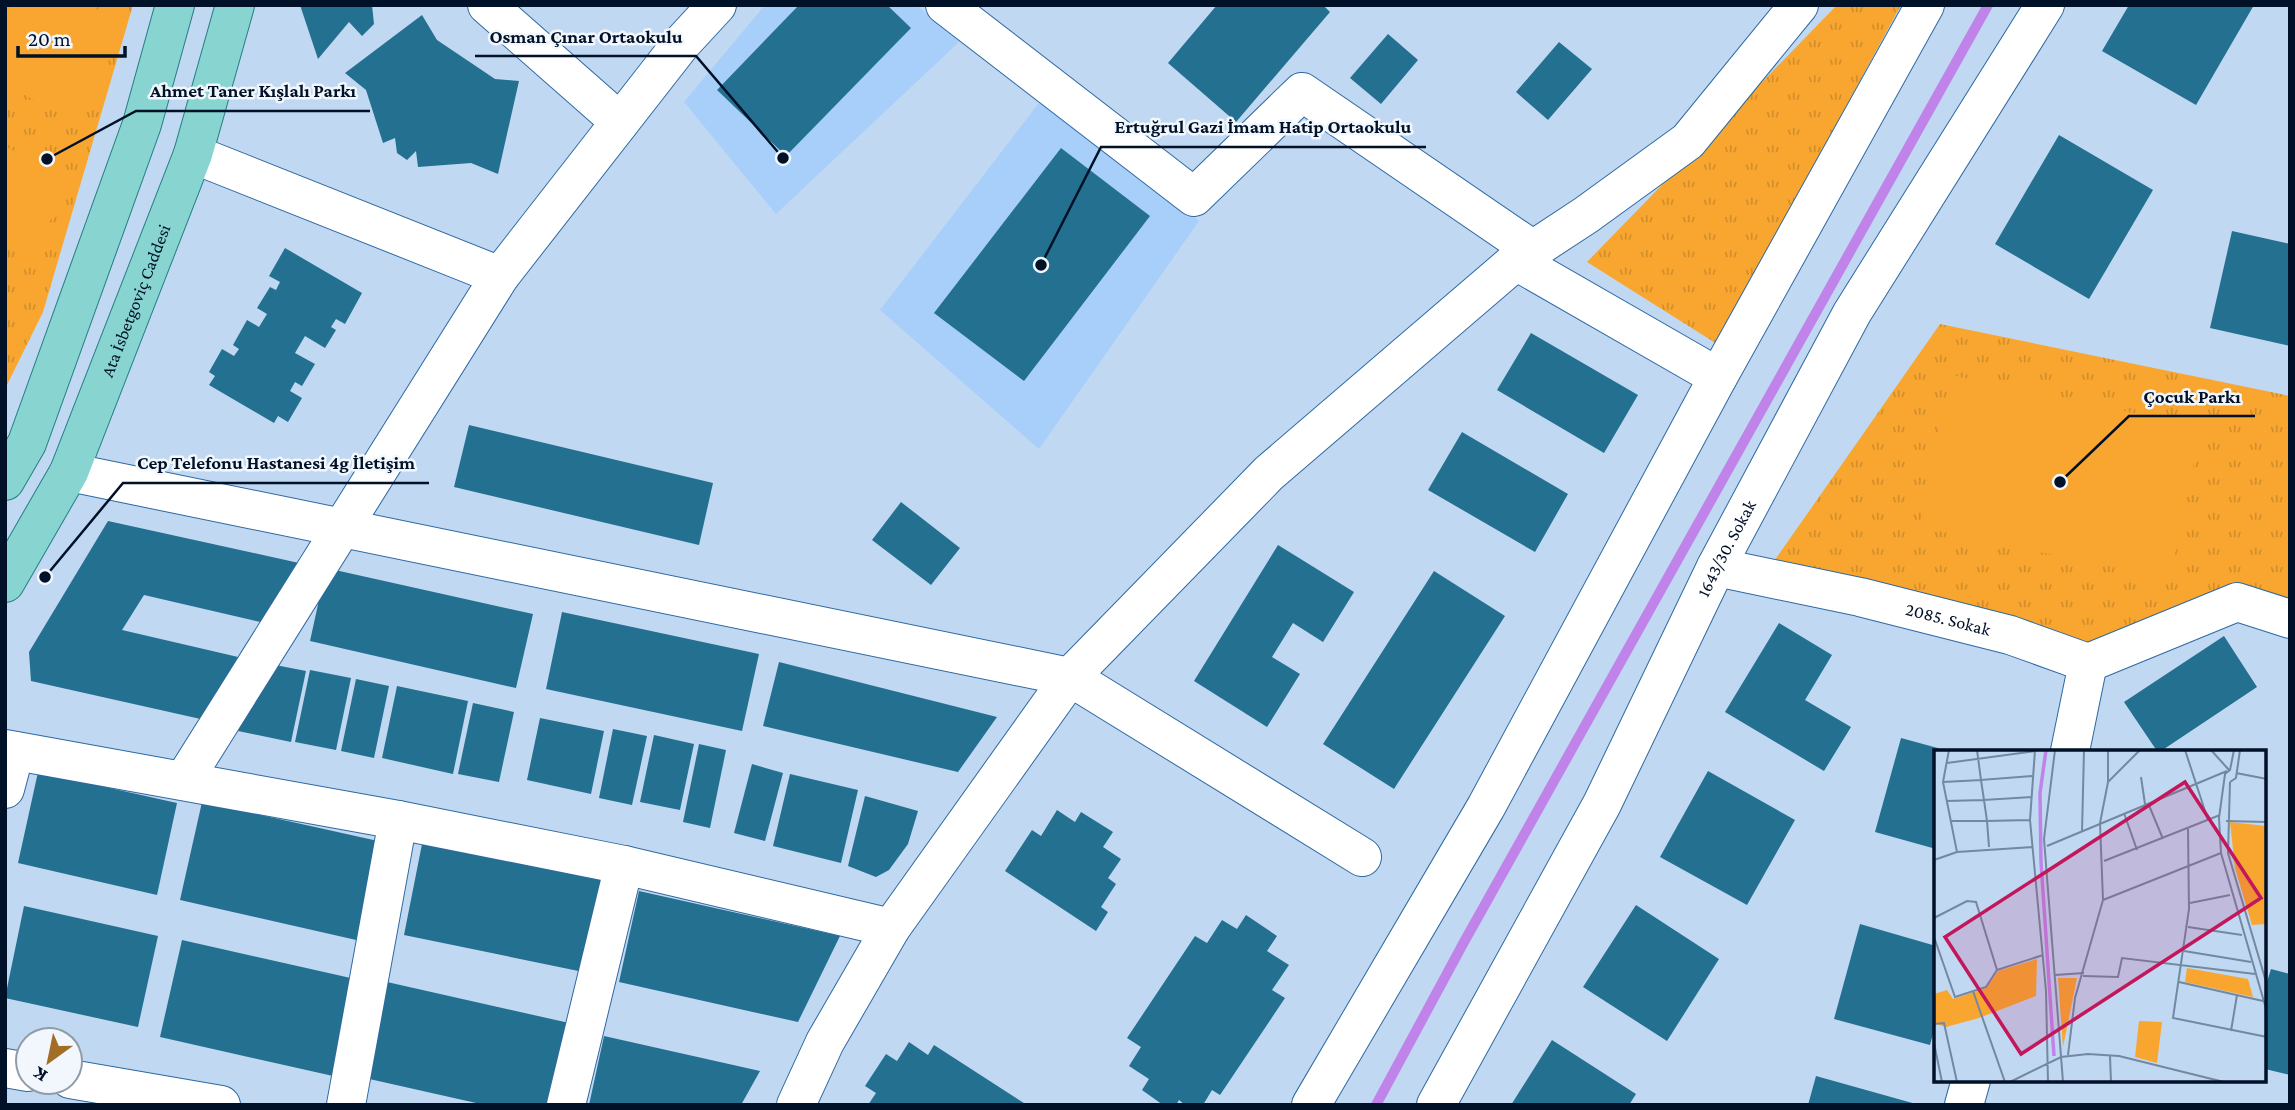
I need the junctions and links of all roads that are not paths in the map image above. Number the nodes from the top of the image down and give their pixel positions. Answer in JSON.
{"nodes":[{"id":1,"x":175,"y":5,"type":"edge"},
{"id":2,"x":235,"y":5,"type":"edge"},
{"id":3,"x":486,"y":5,"type":"edge"},
{"id":4,"x":717,"y":5,"type":"edge"},
{"id":5,"x":945,"y":5,"type":"edge"},
{"id":6,"x":1799,"y":5,"type":"edge"},
{"id":7,"x":1925,"y":5,"type":"edge"},
{"id":8,"x":2045,"y":5,"type":"edge"},
{"id":9,"x":620,"y":122,"type":"junction"},
{"id":10,"x":193,"y":154,"type":"junction"},
{"id":11,"x":1525,"y":255,"type":"junction"},
{"id":12,"x":500,"y":276,"type":"junction"},
{"id":13,"x":1718,"y":377,"type":"junction"},
{"id":14,"x":69,"y":472,"type":"junction"},
{"id":15,"x":5,"y":481,"type":"edge"},
{"id":16,"x":343,"y":529,"type":"junction"},
{"id":17,"x":1716,"y":567,"type":"junction"},
{"id":18,"x":5,"y":583,"type":"edge"},
{"id":19,"x":2290,"y":619,"type":"edge"},
{"id":20,"x":2088,"y":663,"type":"junction"},
{"id":21,"x":1070,"y":677,"type":"junction"},
{"id":22,"x":10,"y":750,"type":"edge"},
{"id":23,"x":2070,"y":750,"type":"edge"},
{"id":24,"x":184,"y":780,"type":"junction"},
{"id":25,"x":5,"y":789,"type":"edge"},
{"id":26,"x":398,"y":820,"type":"junction"},
{"id":27,"x":1362,"y":857,"type":"dead end"},
{"id":28,"x":624,"y":865,"type":"junction"},
{"id":29,"x":891,"y":928,"type":"junction"},
{"id":30,"x":84,"y":1081,"type":"edge"},
{"id":31,"x":1971,"y":1082,"type":"edge"},
{"id":32,"x":221,"y":1105,"type":"edge"},
{"id":33,"x":346,"y":1105,"type":"edge"},
{"id":34,"x":566,"y":1105,"type":"edge"},
{"id":35,"x":796,"y":1105,"type":"edge"},
{"id":36,"x":1311,"y":1105,"type":"edge"},
{"id":37,"x":1436,"y":1105,"type":"edge"},
{"id":38,"x":1964,"y":1105,"type":"edge"}],
"edges":[{"from":1,"to":15,"type":"main road"},
{"from":2,"to":10,"type":"main road","name":"Ata İsbetgoviç Caddesi"},
{"from":3,"to":9,"type":"street"},
{"from":4,"to":9,"type":"street"},
{"from":5,"to":11,"type":"street"},
{"from":6,"to":11,"type":"street"},
{"from":7,"to":13,"type":"street"},
{"from":8,"to":17,"type":"street","name":"1643/30. Sokak"},
{"from":9,"to":12,"type":"street"},
{"from":10,"to":12,"type":"street"},
{"from":10,"to":14,"type":"main road","name":"Ata İsbetgoviç Caddesi"},
{"from":11,"to":13,"type":"street"},
{"from":11,"to":21,"type":"street"},
{"from":12,"to":16,"type":"street"},
{"from":13,"to":36,"type":"street"},
{"from":14,"to":16,"type":"street"},
{"from":14,"to":18,"type":"main road","name":"Ata İsbetgoviç Caddesi"},
{"from":16,"to":21,"type":"street"},
{"from":16,"to":24,"type":"street"},
{"from":17,"to":20,"type":"street","name":"2085. Sokak"},
{"from":17,"to":37,"type":"street","name":"1643/30. Sokak"},
{"from":19,"to":20,"type":"street"},
{"from":20,"to":23,"type":"street"},
{"from":21,"to":27,"type":"street"},
{"from":21,"to":29,"type":"street"},
{"from":22,"to":24,"type":"street"},
{"from":22,"to":25,"type":"street"},
{"from":24,"to":26,"type":"street"},
{"from":26,"to":28,"type":"street"},
{"from":26,"to":33,"type":"street"},
{"from":28,"to":29,"type":"street"},
{"from":28,"to":34,"type":"street"},
{"from":29,"to":35,"type":"street"},
{"from":30,"to":32,"type":"street"},
{"from":31,"to":38,"type":"street"}]}
